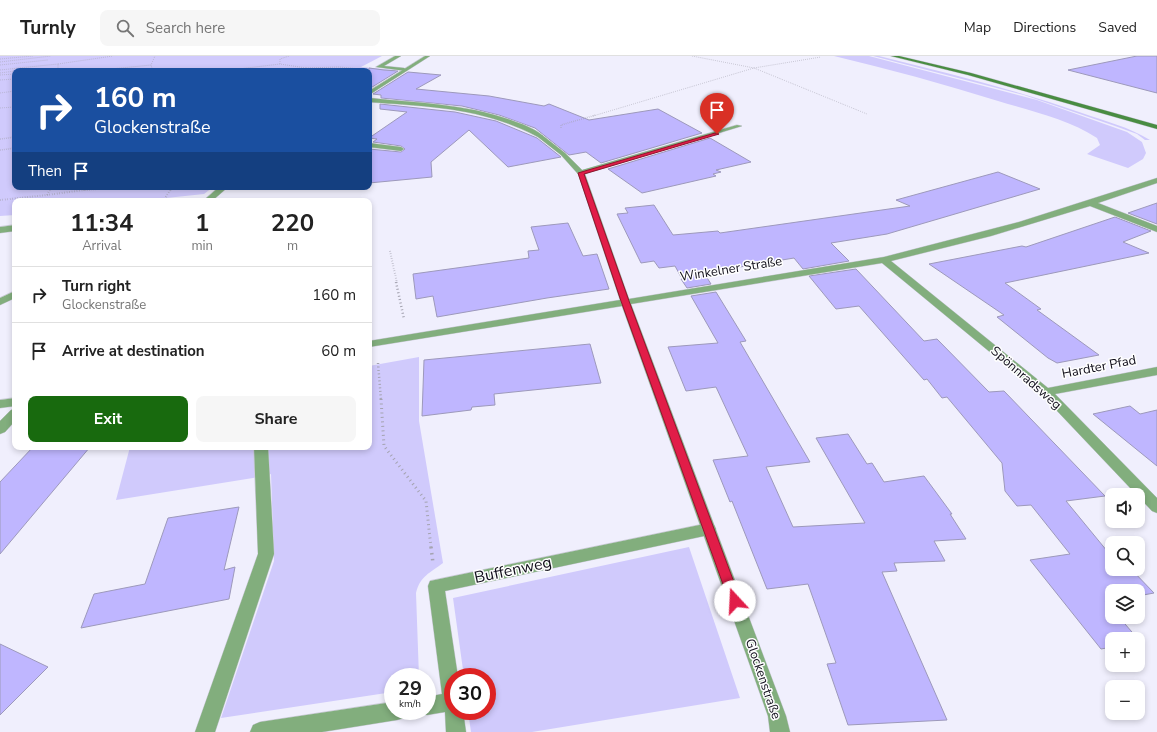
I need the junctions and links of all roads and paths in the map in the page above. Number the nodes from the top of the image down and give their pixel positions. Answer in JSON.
{"nodes":[{"id":1,"x":33,"y":56,"type":"edge"},
{"id":2,"x":51,"y":56,"type":"edge"},
{"id":3,"x":113,"y":56,"type":"edge"},
{"id":4,"x":155,"y":56,"type":"edge"},
{"id":5,"x":289,"y":56,"type":"edge"},
{"id":6,"x":399,"y":56,"type":"edge"},
{"id":7,"x":428,"y":56,"type":"edge"},
{"id":8,"x":692,"y":56,"type":"edge"},
{"id":9,"x":893,"y":56,"type":"edge"},
{"id":10,"x":821,"y":57,"type":"dead end"},
{"id":11,"x":0,"y":59,"type":"edge"},
{"id":12,"x":48,"y":60,"type":"junction"},
{"id":13,"x":0,"y":62,"type":"edge"},
{"id":14,"x":58,"y":64,"type":"junction"},
{"id":15,"x":280,"y":64,"type":"junction"},
{"id":16,"x":0,"y":65,"type":"edge"},
{"id":17,"x":151,"y":65,"type":"junction"},
{"id":18,"x":44,"y":66,"type":"junction"},
{"id":19,"x":22,"y":68,"type":"edge"},
{"id":20,"x":58,"y":68,"type":"edge"},
{"id":21,"x":121,"y":68,"type":"edge"},
{"id":22,"x":152,"y":68,"type":"edge"},
{"id":23,"x":247,"y":68,"type":"edge"},
{"id":24,"x":306,"y":68,"type":"joint"},
{"id":25,"x":353,"y":68,"type":"edge"},
{"id":26,"x":754,"y":68,"type":"junction"},
{"id":27,"x":12,"y":69,"type":"edge"},
{"id":28,"x":0,"y":70,"type":"edge"},
{"id":29,"x":404,"y":70,"type":"junction"},
{"id":30,"x":372,"y":71,"type":"edge"},
{"id":31,"x":12,"y":72,"type":"edge"},
{"id":32,"x":0,"y":73,"type":"edge"},
{"id":33,"x":12,"y":74,"type":"edge"},
{"id":34,"x":398,"y":74,"type":"junction"},
{"id":35,"x":0,"y":75,"type":"edge"},
{"id":36,"x":12,"y":79,"type":"edge"},
{"id":37,"x":0,"y":80,"type":"edge"},
{"id":38,"x":12,"y":91,"type":"edge"},
{"id":39,"x":372,"y":91,"type":"edge"},
{"id":40,"x":0,"y":93,"type":"edge"},
{"id":41,"x":372,"y":100,"type":"edge"},
{"id":42,"x":12,"y":106,"type":"edge"},
{"id":43,"x":0,"y":108,"type":"edge"},
{"id":44,"x":867,"y":114,"type":"dead end"},
{"id":45,"x":1143,"y":124,"type":"junction"},
{"id":46,"x":739,"y":126,"type":"dead end"},
{"id":47,"x":1157,"y":128,"type":"edge"},
{"id":48,"x":1157,"y":133,"type":"edge"},
{"id":49,"x":12,"y":137,"type":"edge"},
{"id":50,"x":0,"y":139,"type":"edge"},
{"id":51,"x":372,"y":145,"type":"edge"},
{"id":52,"x":12,"y":148,"type":"edge"},
{"id":53,"x":401,"y":149,"type":"dead end"},
{"id":54,"x":0,"y":150,"type":"edge"},
{"id":55,"x":560,"y":151,"type":"junction"},
{"id":56,"x":581,"y":173,"type":"junction"},
{"id":57,"x":1157,"y":180,"type":"edge"},
{"id":58,"x":50,"y":190,"type":"edge"},
{"id":59,"x":83,"y":190,"type":"edge"},
{"id":60,"x":171,"y":190,"type":"edge"},
{"id":61,"x":220,"y":190,"type":"edge"},
{"id":62,"x":47,"y":195,"type":"junction"},
{"id":63,"x":19,"y":198,"type":"edge"},
{"id":64,"x":165,"y":198,"type":"edge"},
{"id":65,"x":211,"y":198,"type":"edge"},
{"id":66,"x":12,"y":199,"type":"edge"},
{"id":67,"x":0,"y":200,"type":"edge"},
{"id":68,"x":1093,"y":204,"type":"junction"},
{"id":69,"x":12,"y":228,"type":"edge"},
{"id":70,"x":1157,"y":229,"type":"edge"},
{"id":71,"x":0,"y":230,"type":"edge"},
{"id":72,"x":390,"y":251,"type":"dead end"},
{"id":73,"x":884,"y":260,"type":"junction"},
{"id":74,"x":12,"y":296,"type":"edge"},
{"id":75,"x":625,"y":301,"type":"junction"},
{"id":76,"x":0,"y":302,"type":"edge"},
{"id":77,"x":406,"y":337,"type":"junction"},
{"id":78,"x":373,"y":343,"type":"edge"},
{"id":79,"x":1157,"y":371,"type":"edge"},
{"id":80,"x":1046,"y":392,"type":"junction"},
{"id":81,"x":12,"y":402,"type":"edge"},
{"id":82,"x":0,"y":404,"type":"edge"},
{"id":83,"x":12,"y":416,"type":"edge"},
{"id":84,"x":0,"y":429,"type":"edge"},
{"id":85,"x":261,"y":450,"type":"edge"},
{"id":86,"x":1157,"y":507,"type":"edge"},
{"id":87,"x":709,"y":529,"type":"junction"},
{"id":88,"x":436,"y":586,"type":"junction"},
{"id":89,"x":448,"y":668,"type":"edge"},
{"id":90,"x":384,"y":713,"type":"edge"},
{"id":91,"x":455,"y":720,"type":"edge"},
{"id":92,"x":206,"y":732,"type":"edge"},
{"id":93,"x":260,"y":732,"type":"edge"},
{"id":94,"x":456,"y":732,"type":"edge"},
{"id":95,"x":780,"y":732,"type":"edge"}],
"edges":[{"from":1,"to":11,"type":"path"},
{"from":2,"to":12,"type":"path"},
{"from":2,"to":13,"type":"path"},
{"from":3,"to":14,"type":"path"},
{"from":4,"to":17,"type":"path"},
{"from":5,"to":15,"type":"path"},
{"from":6,"to":29,"type":"street"},
{"from":7,"to":29,"type":"street"},
{"from":8,"to":26,"type":"path"},
{"from":9,"to":45,"type":"main road"},
{"from":10,"to":26,"type":"path"},
{"from":12,"to":16,"type":"path"},
{"from":12,"to":18,"type":"path"},
{"from":14,"to":18,"type":"path"},
{"from":14,"to":20,"type":"path"},
{"from":15,"to":23,"type":"path"},
{"from":15,"to":24,"type":"path"},
{"from":17,"to":21,"type":"path"},
{"from":17,"to":22,"type":"path"},
{"from":18,"to":19,"type":"path"},
{"from":24,"to":25,"type":"path"},
{"from":26,"to":44,"type":"path"},
{"from":26,"to":55,"type":"path"},
{"from":27,"to":28,"type":"path"},
{"from":29,"to":34,"type":"street"},
{"from":30,"to":34,"type":"path"},
{"from":31,"to":32,"type":"path"},
{"from":33,"to":35,"type":"path"},
{"from":34,"to":39,"type":"street"},
{"from":36,"to":37,"type":"path"},
{"from":38,"to":40,"type":"path"},
{"from":41,"to":55,"type":"street"},
{"from":42,"to":43,"type":"path"},
{"from":45,"to":47,"type":"main road"},
{"from":45,"to":48,"type":"main road"},
{"from":46,"to":56,"type":"street"},
{"from":49,"to":50,"type":"path"},
{"from":51,"to":53,"type":"street"},
{"from":52,"to":54,"type":"path"},
{"from":55,"to":56,"type":"street"},
{"from":56,"to":75,"type":"street","name":"Glockenstraße"},
{"from":57,"to":68,"type":"street","name":"Winkelner Straße"},
{"from":58,"to":62,"type":"path"},
{"from":59,"to":62,"type":"path"},
{"from":60,"to":64,"type":"path"},
{"from":61,"to":65,"type":"street"},
{"from":62,"to":63,"type":"path"},
{"from":66,"to":67,"type":"path"},
{"from":68,"to":70,"type":"street"},
{"from":68,"to":73,"type":"street","name":"Winkelner Straße"},
{"from":69,"to":71,"type":"street"},
{"from":72,"to":77,"type":"path"},
{"from":73,"to":75,"type":"street","name":"Winkelner Straße"},
{"from":73,"to":80,"type":"street","name":"Spönnradsweg"},
{"from":74,"to":76,"type":"street"},
{"from":75,"to":77,"type":"street","name":"Winkelner Straße"},
{"from":75,"to":87,"type":"street","name":"Glockenstraße"},
{"from":77,"to":78,"type":"street","name":"Winkelner Straße"},
{"from":78,"to":88,"type":"path"},
{"from":79,"to":80,"type":"street","name":"Hardter Pfad"},
{"from":80,"to":86,"type":"street","name":"Spönnradsweg"},
{"from":81,"to":82,"type":"street"},
{"from":83,"to":84,"type":"street"},
{"from":85,"to":92,"type":"street"},
{"from":87,"to":88,"type":"street","name":"Buffenweg"},
{"from":87,"to":95,"type":"street","name":"Glockenstraße"},
{"from":88,"to":89,"type":"street"},
{"from":90,"to":93,"type":"street"},
{"from":91,"to":94,"type":"street"}]}
